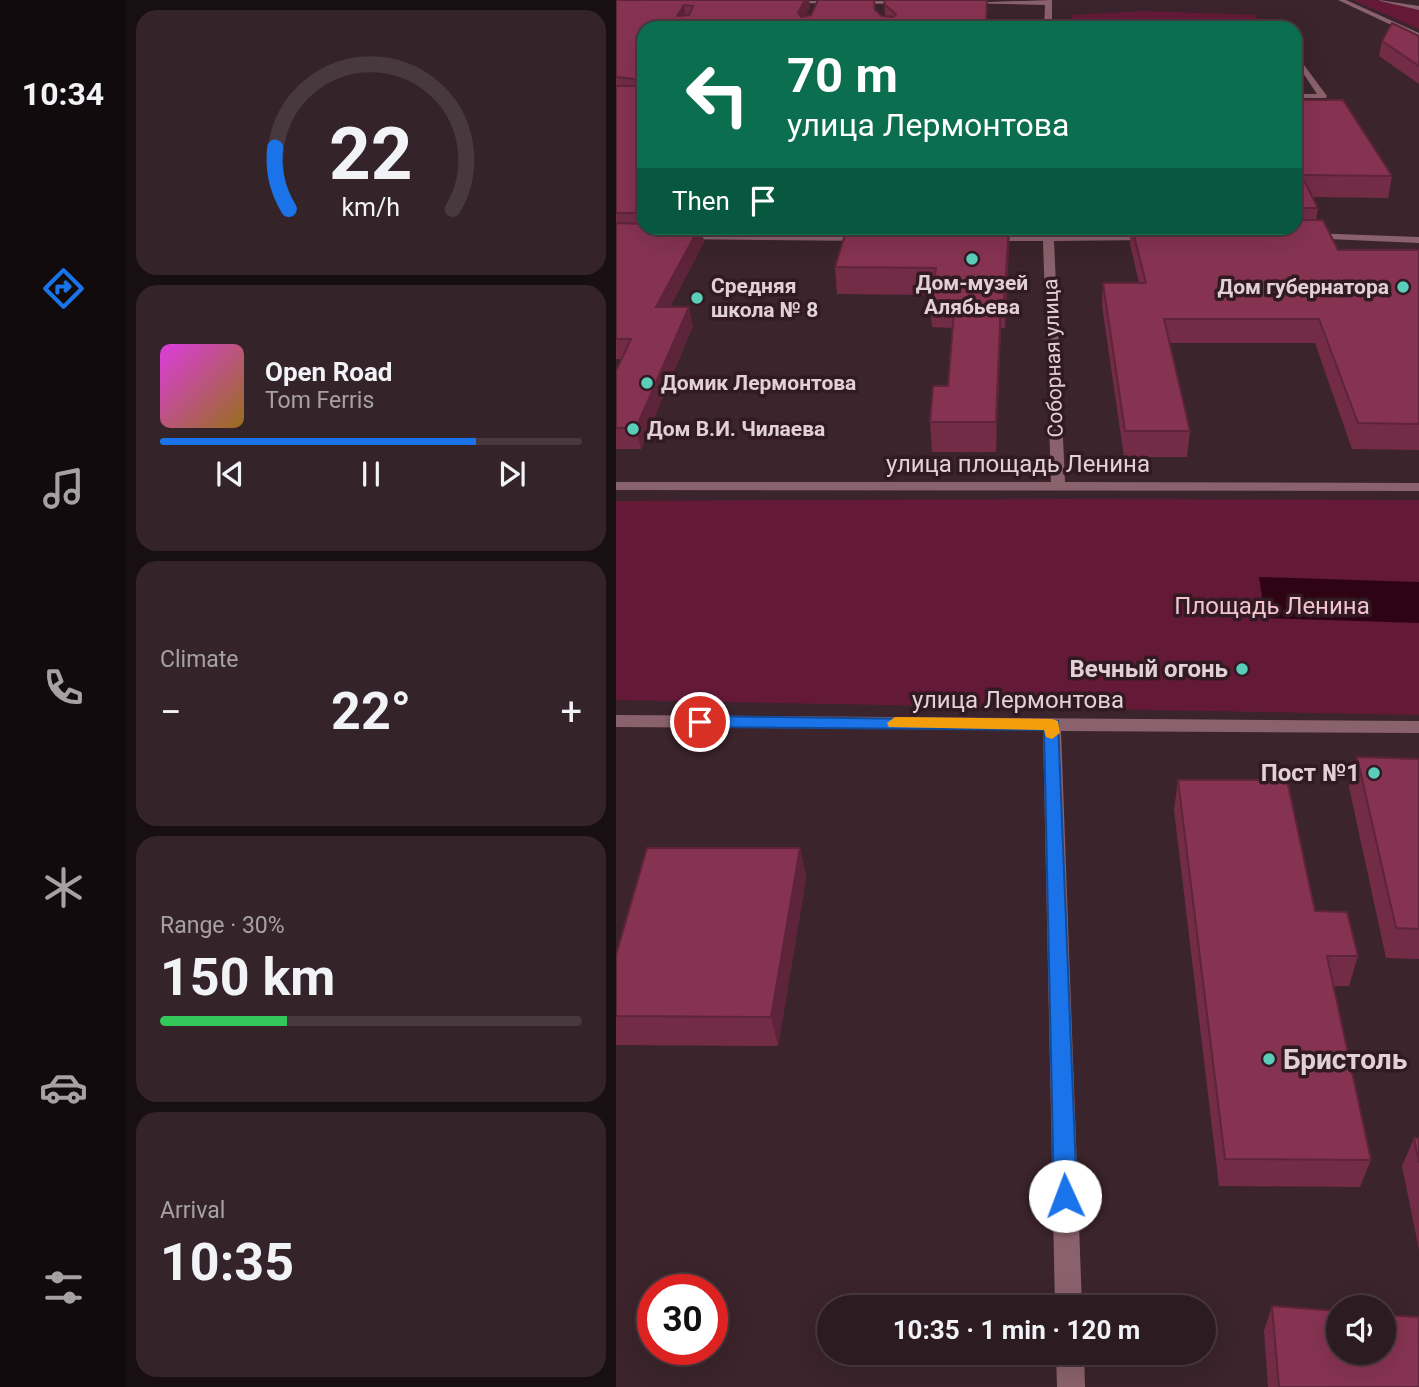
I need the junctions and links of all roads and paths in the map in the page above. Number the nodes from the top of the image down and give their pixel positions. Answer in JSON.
{"nodes":[{"id":1,"x":1342,"y":0,"type":"edge"},
{"id":2,"x":1382,"y":0,"type":"edge"},
{"id":3,"x":1049,"y":1,"type":"edge"},
{"id":4,"x":778,"y":3,"type":"edge"},
{"id":5,"x":917,"y":3,"type":"edge"},
{"id":6,"x":956,"y":3,"type":"edge"},
{"id":7,"x":875,"y":4,"type":"edge"},
{"id":8,"x":1419,"y":8,"type":"edge"},
{"id":9,"x":1048,"y":21,"type":"edge"},
{"id":10,"x":1419,"y":36,"type":"edge"},
{"id":11,"x":1302,"y":65,"type":"edge"},
{"id":12,"x":1302,"y":96,"type":"edge"},
{"id":13,"x":1020,"y":235,"type":"edge"},
{"id":14,"x":1048,"y":235,"type":"edge"},
{"id":15,"x":1108,"y":235,"type":"edge"},
{"id":16,"x":1302,"y":236,"type":"edge"},
{"id":17,"x":671,"y":237,"type":"edge"},
{"id":18,"x":1167,"y":237,"type":"edge"},
{"id":19,"x":880,"y":238,"type":"edge"},
{"id":20,"x":977,"y":238,"type":"edge"},
{"id":21,"x":1419,"y":240,"type":"edge"},
{"id":22,"x":616,"y":486,"type":"edge"},
{"id":23,"x":1419,"y":487,"type":"edge"},
{"id":24,"x":1058,"y":488,"type":"junction"},
{"id":25,"x":616,"y":721,"type":"edge"},
{"id":26,"x":1052,"y":725,"type":"junction"},
{"id":27,"x":1419,"y":727,"type":"edge"},
{"id":28,"x":1068,"y":1295,"type":"edge"},
{"id":29,"x":1070,"y":1365,"type":"edge"},
{"id":30,"x":1070,"y":1387,"type":"edge"}],
"edges":[{"from":1,"to":10,"type":"street"},
{"from":2,"to":8,"type":"street"},
{"from":3,"to":6,"type":"street"},
{"from":3,"to":9,"type":"street"},
{"from":4,"to":7,"type":"street"},
{"from":5,"to":7,"type":"street"},
{"from":11,"to":12,"type":"street"},
{"from":13,"to":20,"type":"street"},
{"from":14,"to":24,"type":"street","name":"Соборная улица"},
{"from":15,"to":18,"type":"street"},
{"from":16,"to":21,"type":"street"},
{"from":17,"to":19,"type":"street"},
{"from":22,"to":24,"type":"street","name":"улица площадь Ленина"},
{"from":23,"to":24,"type":"street","name":"улица площадь Ленина"},
{"from":25,"to":26,"type":"street","name":"улица Лермонтова"},
{"from":26,"to":27,"type":"street","name":"улица Лермонтова"},
{"from":26,"to":28,"type":"street"},
{"from":29,"to":30,"type":"street"}]}
